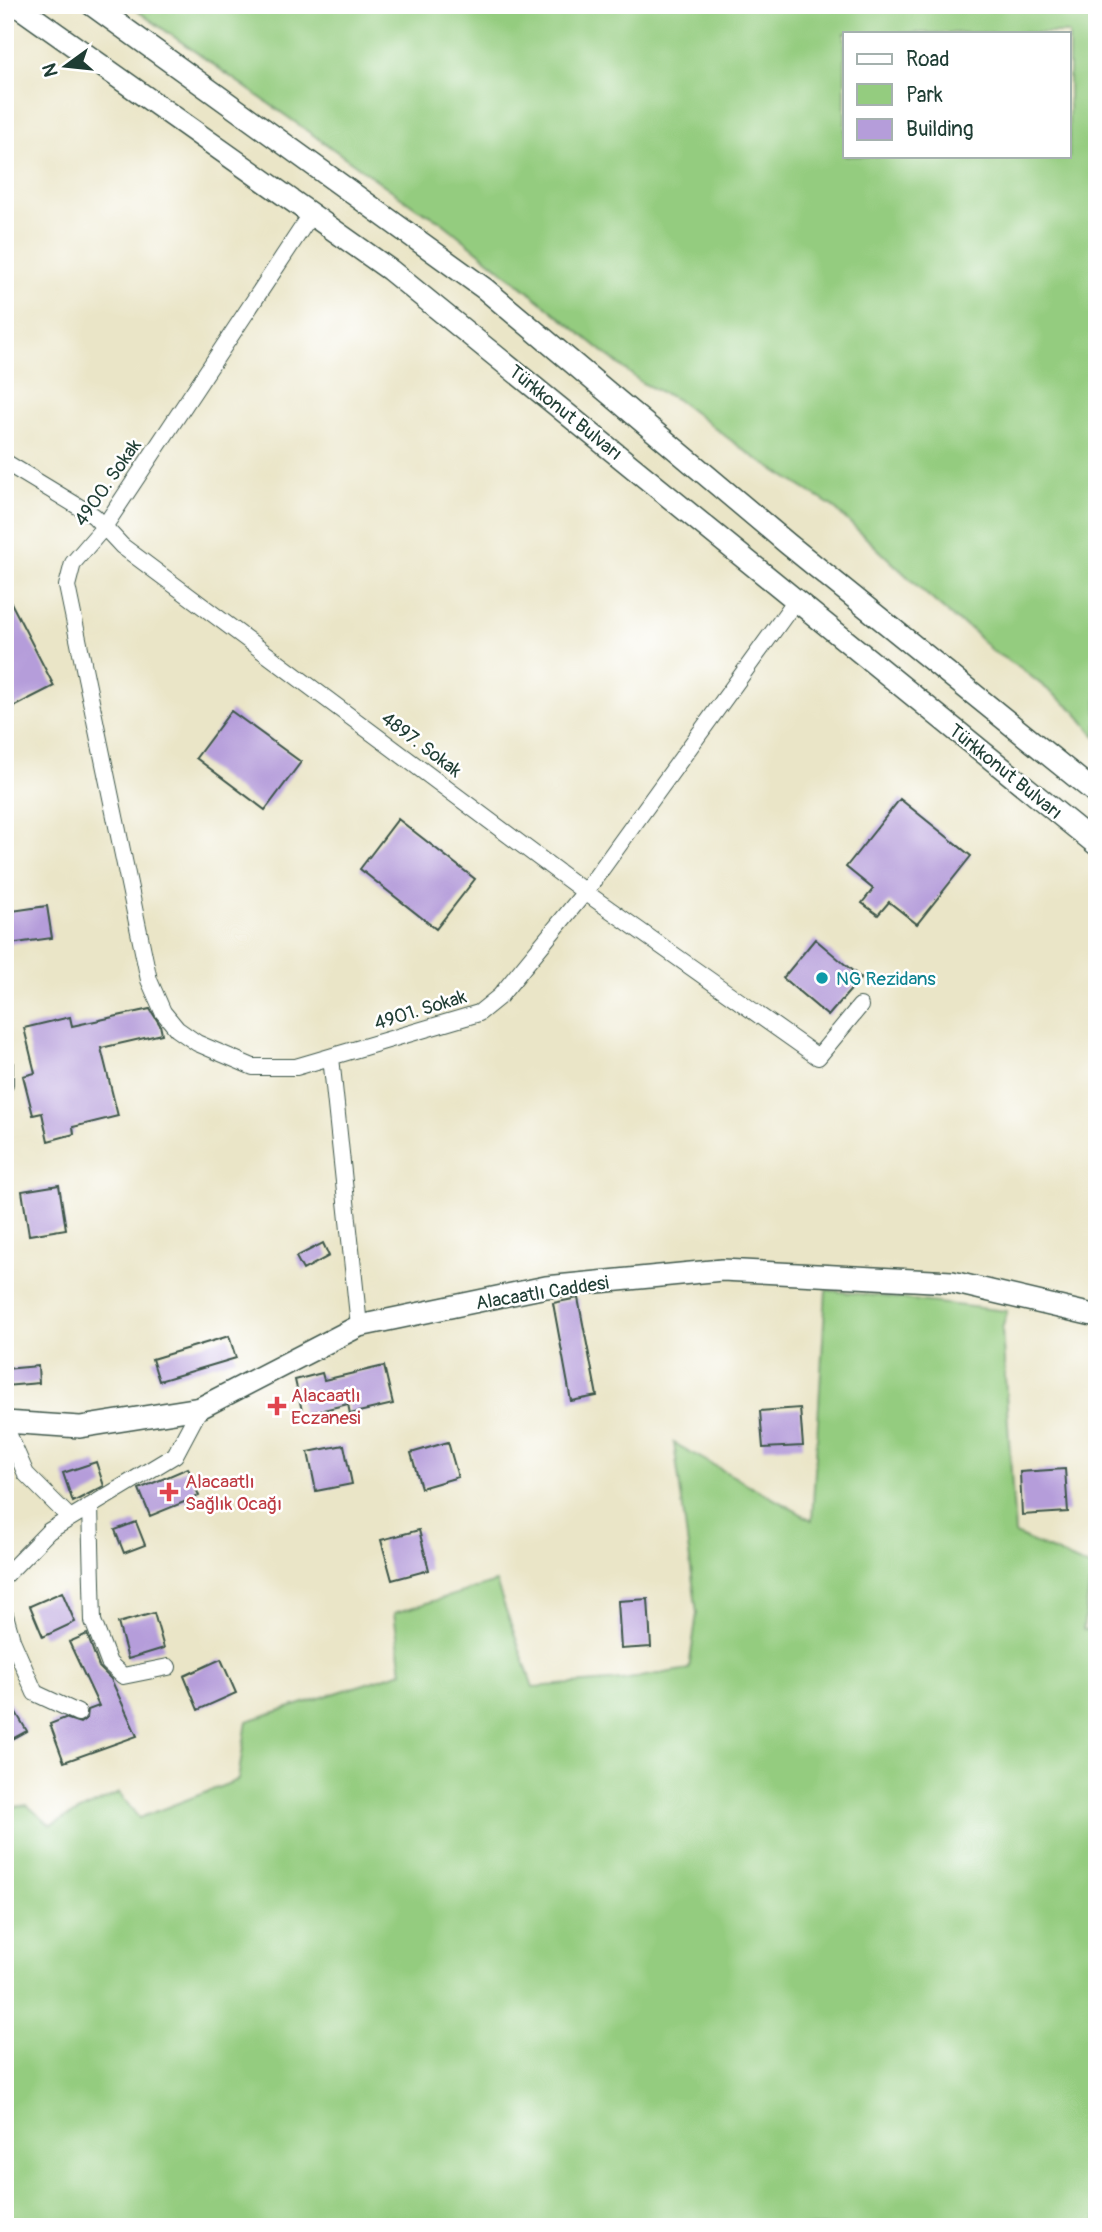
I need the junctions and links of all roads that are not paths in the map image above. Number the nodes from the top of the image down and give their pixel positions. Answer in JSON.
{"nodes":[{"id":1,"x":16,"y":5,"type":"edge"},
{"id":2,"x":92,"y":5,"type":"edge"},
{"id":3,"x":312,"y":213,"type":"junction"},
{"id":4,"x":5,"y":462,"type":"edge"},
{"id":5,"x":104,"y":527,"type":"junction"},
{"id":6,"x":796,"y":600,"type":"junction"},
{"id":7,"x":1097,"y":794,"type":"edge"},
{"id":8,"x":114,"y":810,"type":"joint"},
{"id":9,"x":1097,"y":845,"type":"edge"},
{"id":10,"x":585,"y":892,"type":"junction"},
{"id":11,"x":860,"y":1006,"type":"dead end"},
{"id":12,"x":331,"y":1057,"type":"junction"},
{"id":13,"x":5,"y":1060,"type":"edge"},
{"id":14,"x":5,"y":1085,"type":"edge"},
{"id":15,"x":1097,"y":1316,"type":"edge"},
{"id":16,"x":359,"y":1326,"type":"junction"},
{"id":17,"x":200,"y":1408,"type":"junction"},
{"id":18,"x":5,"y":1424,"type":"edge"},
{"id":19,"x":90,"y":1506,"type":"junction"},
{"id":20,"x":70,"y":1518,"type":"junction"},
{"id":21,"x":13,"y":1560,"type":"edge"},
{"id":22,"x":5,"y":1576,"type":"edge"},
{"id":23,"x":5,"y":1615,"type":"edge"},
{"id":24,"x":168,"y":1667,"type":"dead end"},
{"id":25,"x":78,"y":1713,"type":"dead end"}],
"edges":[{"from":1,"to":3,"type":"street","name":"Türkkonut Bulvarı"},
{"from":2,"to":7,"type":"street","name":"Türkkonut Bulvarı"},
{"from":3,"to":5,"type":"street","name":"4900. Sokak"},
{"from":3,"to":6,"type":"street","name":"Türkkonut Bulvarı"},
{"from":4,"to":5,"type":"street","name":"4897. Sokak"},
{"from":5,"to":8,"type":"street","name":"4900. Sokak"},
{"from":5,"to":10,"type":"street","name":"4897. Sokak"},
{"from":6,"to":9,"type":"street","name":"Türkkonut Bulvarı"},
{"from":6,"to":10,"type":"street","name":"4901. Sokak"},
{"from":8,"to":12,"type":"street","name":"4901. Sokak"},
{"from":10,"to":11,"type":"street","name":"4897. Sokak"},
{"from":10,"to":12,"type":"street","name":"4901. Sokak"},
{"from":12,"to":16,"type":"street"},
{"from":13,"to":14,"type":"street"},
{"from":15,"to":16,"type":"street","name":"Alacaatlı Caddesi"},
{"from":16,"to":17,"type":"street","name":"Alacaatlı Caddesi"},
{"from":17,"to":18,"type":"street","name":"Alacaatlı Caddesi"},
{"from":17,"to":19,"type":"street"},
{"from":18,"to":20,"type":"street"},
{"from":19,"to":20,"type":"street"},
{"from":19,"to":24,"type":"street"},
{"from":20,"to":21,"type":"street"},
{"from":21,"to":22,"type":"street"},
{"from":23,"to":25,"type":"street"}]}
